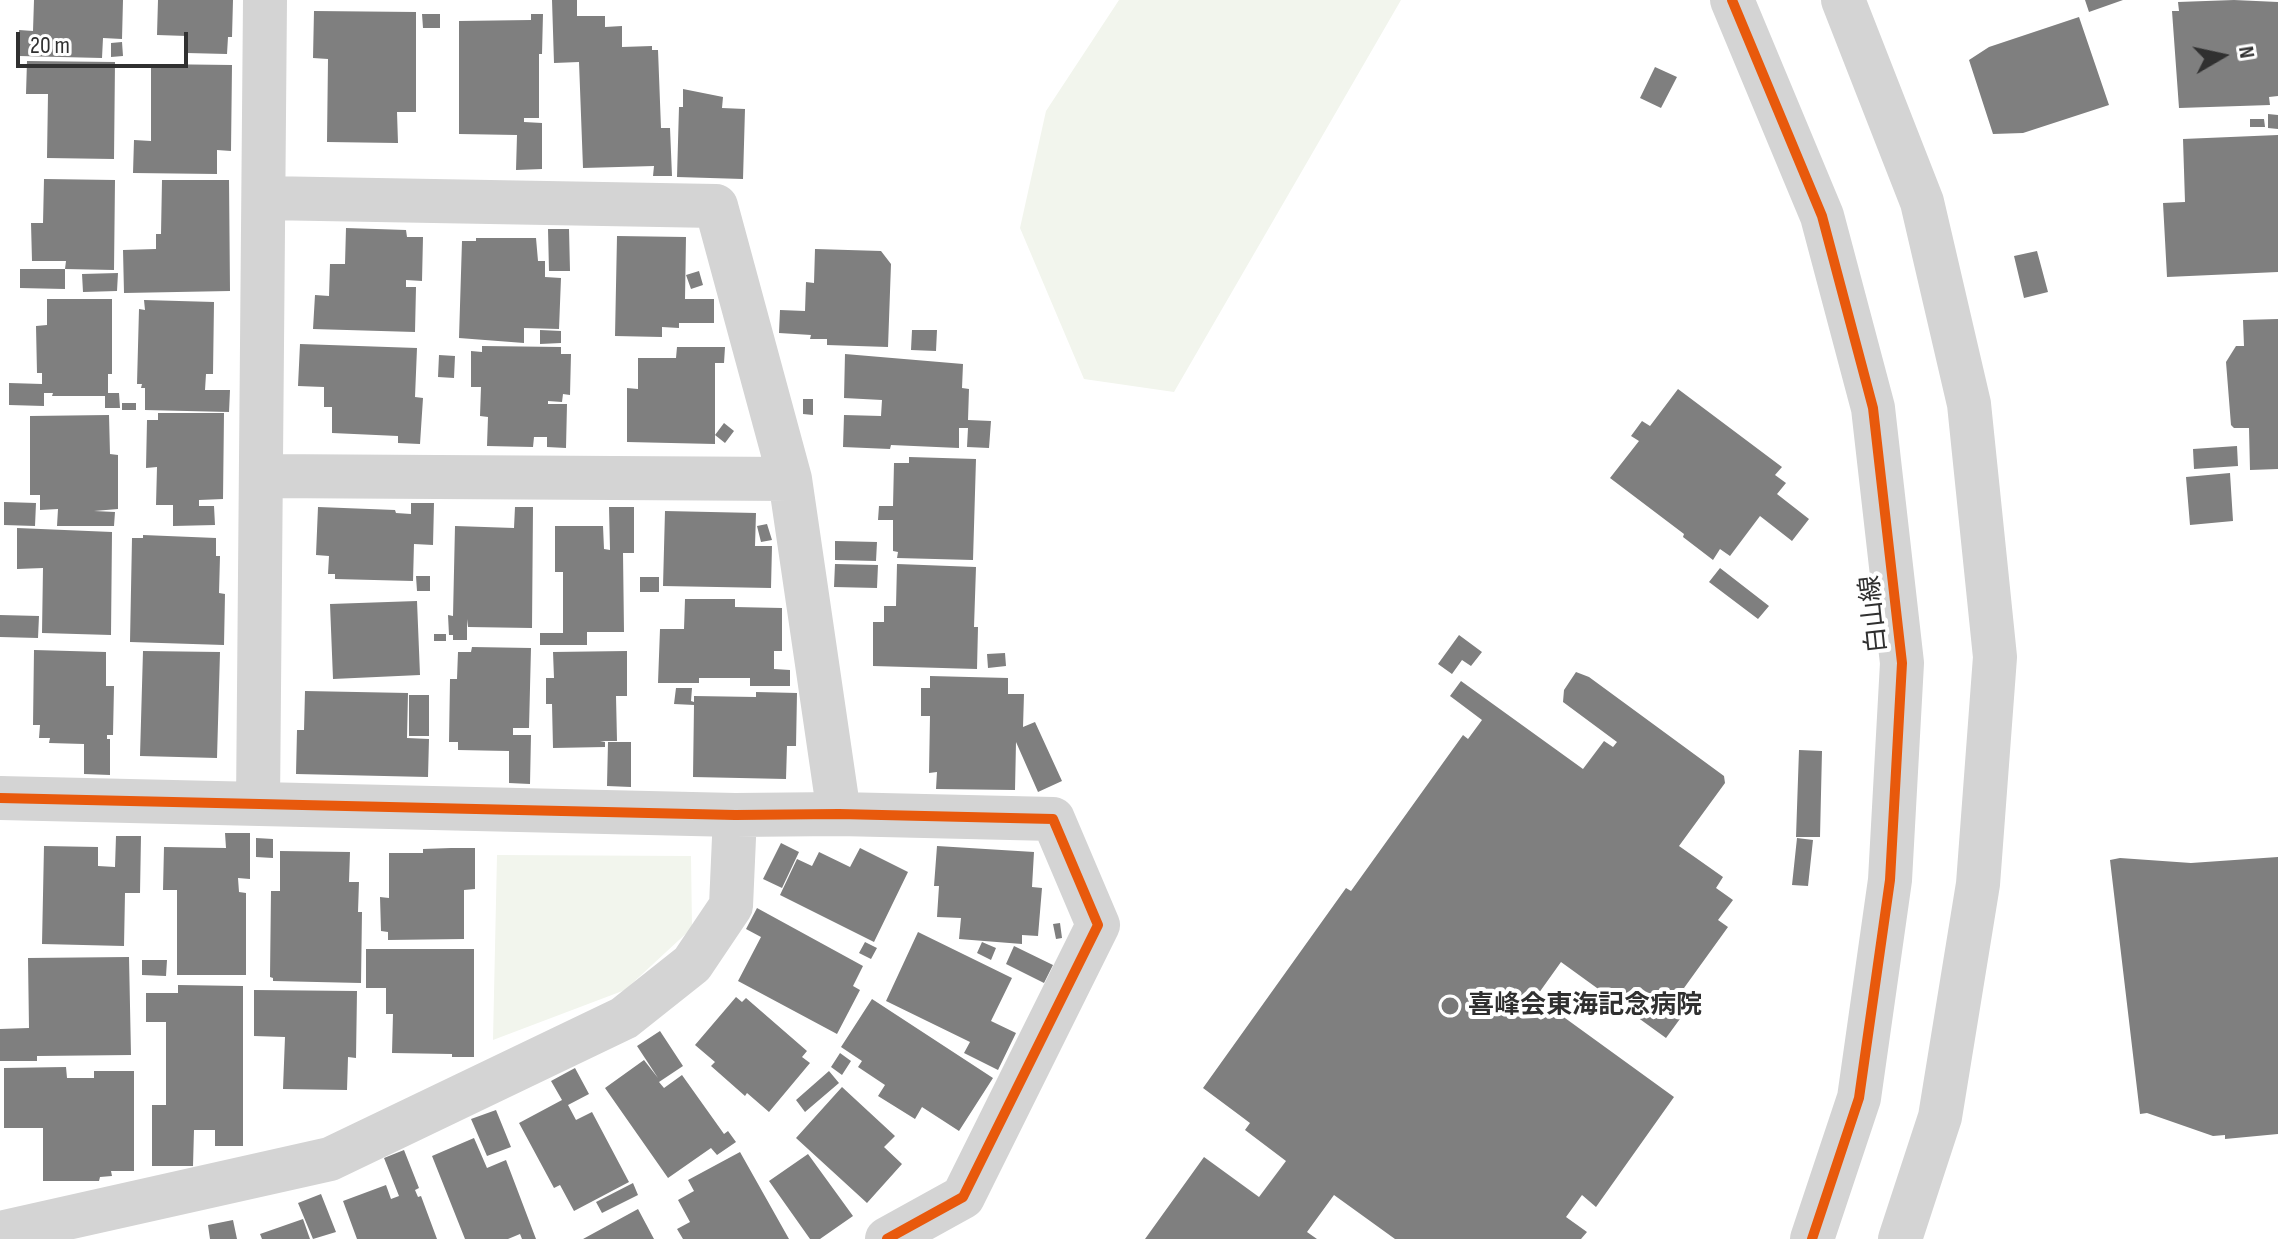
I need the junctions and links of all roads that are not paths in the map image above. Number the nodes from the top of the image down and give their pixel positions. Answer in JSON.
{"nodes":[{"id":1,"x":265,"y":0,"type":"edge"},
{"id":2,"x":1732,"y":0,"type":"edge"},
{"id":3,"x":1843,"y":0,"type":"edge"},
{"id":4,"x":264,"y":198,"type":"junction"},
{"id":5,"x":261,"y":476,"type":"junction"},
{"id":6,"x":790,"y":479,"type":"junction"},
{"id":7,"x":0,"y":798,"type":"edge"},
{"id":8,"x":258,"y":804,"type":"junction"},
{"id":9,"x":839,"y":814,"type":"junction"},
{"id":10,"x":735,"y":815,"type":"junction"},
{"id":11,"x":0,"y":1233,"type":"edge"},
{"id":12,"x":887,"y":1239,"type":"edge"},
{"id":13,"x":1812,"y":1239,"type":"edge"},
{"id":14,"x":1900,"y":1239,"type":"edge"}],
"edges":[{"from":1,"to":4,"type":"street"},
{"from":2,"to":13,"type":"street","name":"白山線"},
{"from":3,"to":14,"type":"street"},
{"from":4,"to":5,"type":"street"},
{"from":4,"to":6,"type":"street"},
{"from":5,"to":6,"type":"street"},
{"from":5,"to":8,"type":"street"},
{"from":6,"to":9,"type":"street"},
{"from":7,"to":8,"type":"street"},
{"from":8,"to":10,"type":"street"},
{"from":9,"to":10,"type":"street"},
{"from":9,"to":12,"type":"street"},
{"from":10,"to":11,"type":"street"}]}
